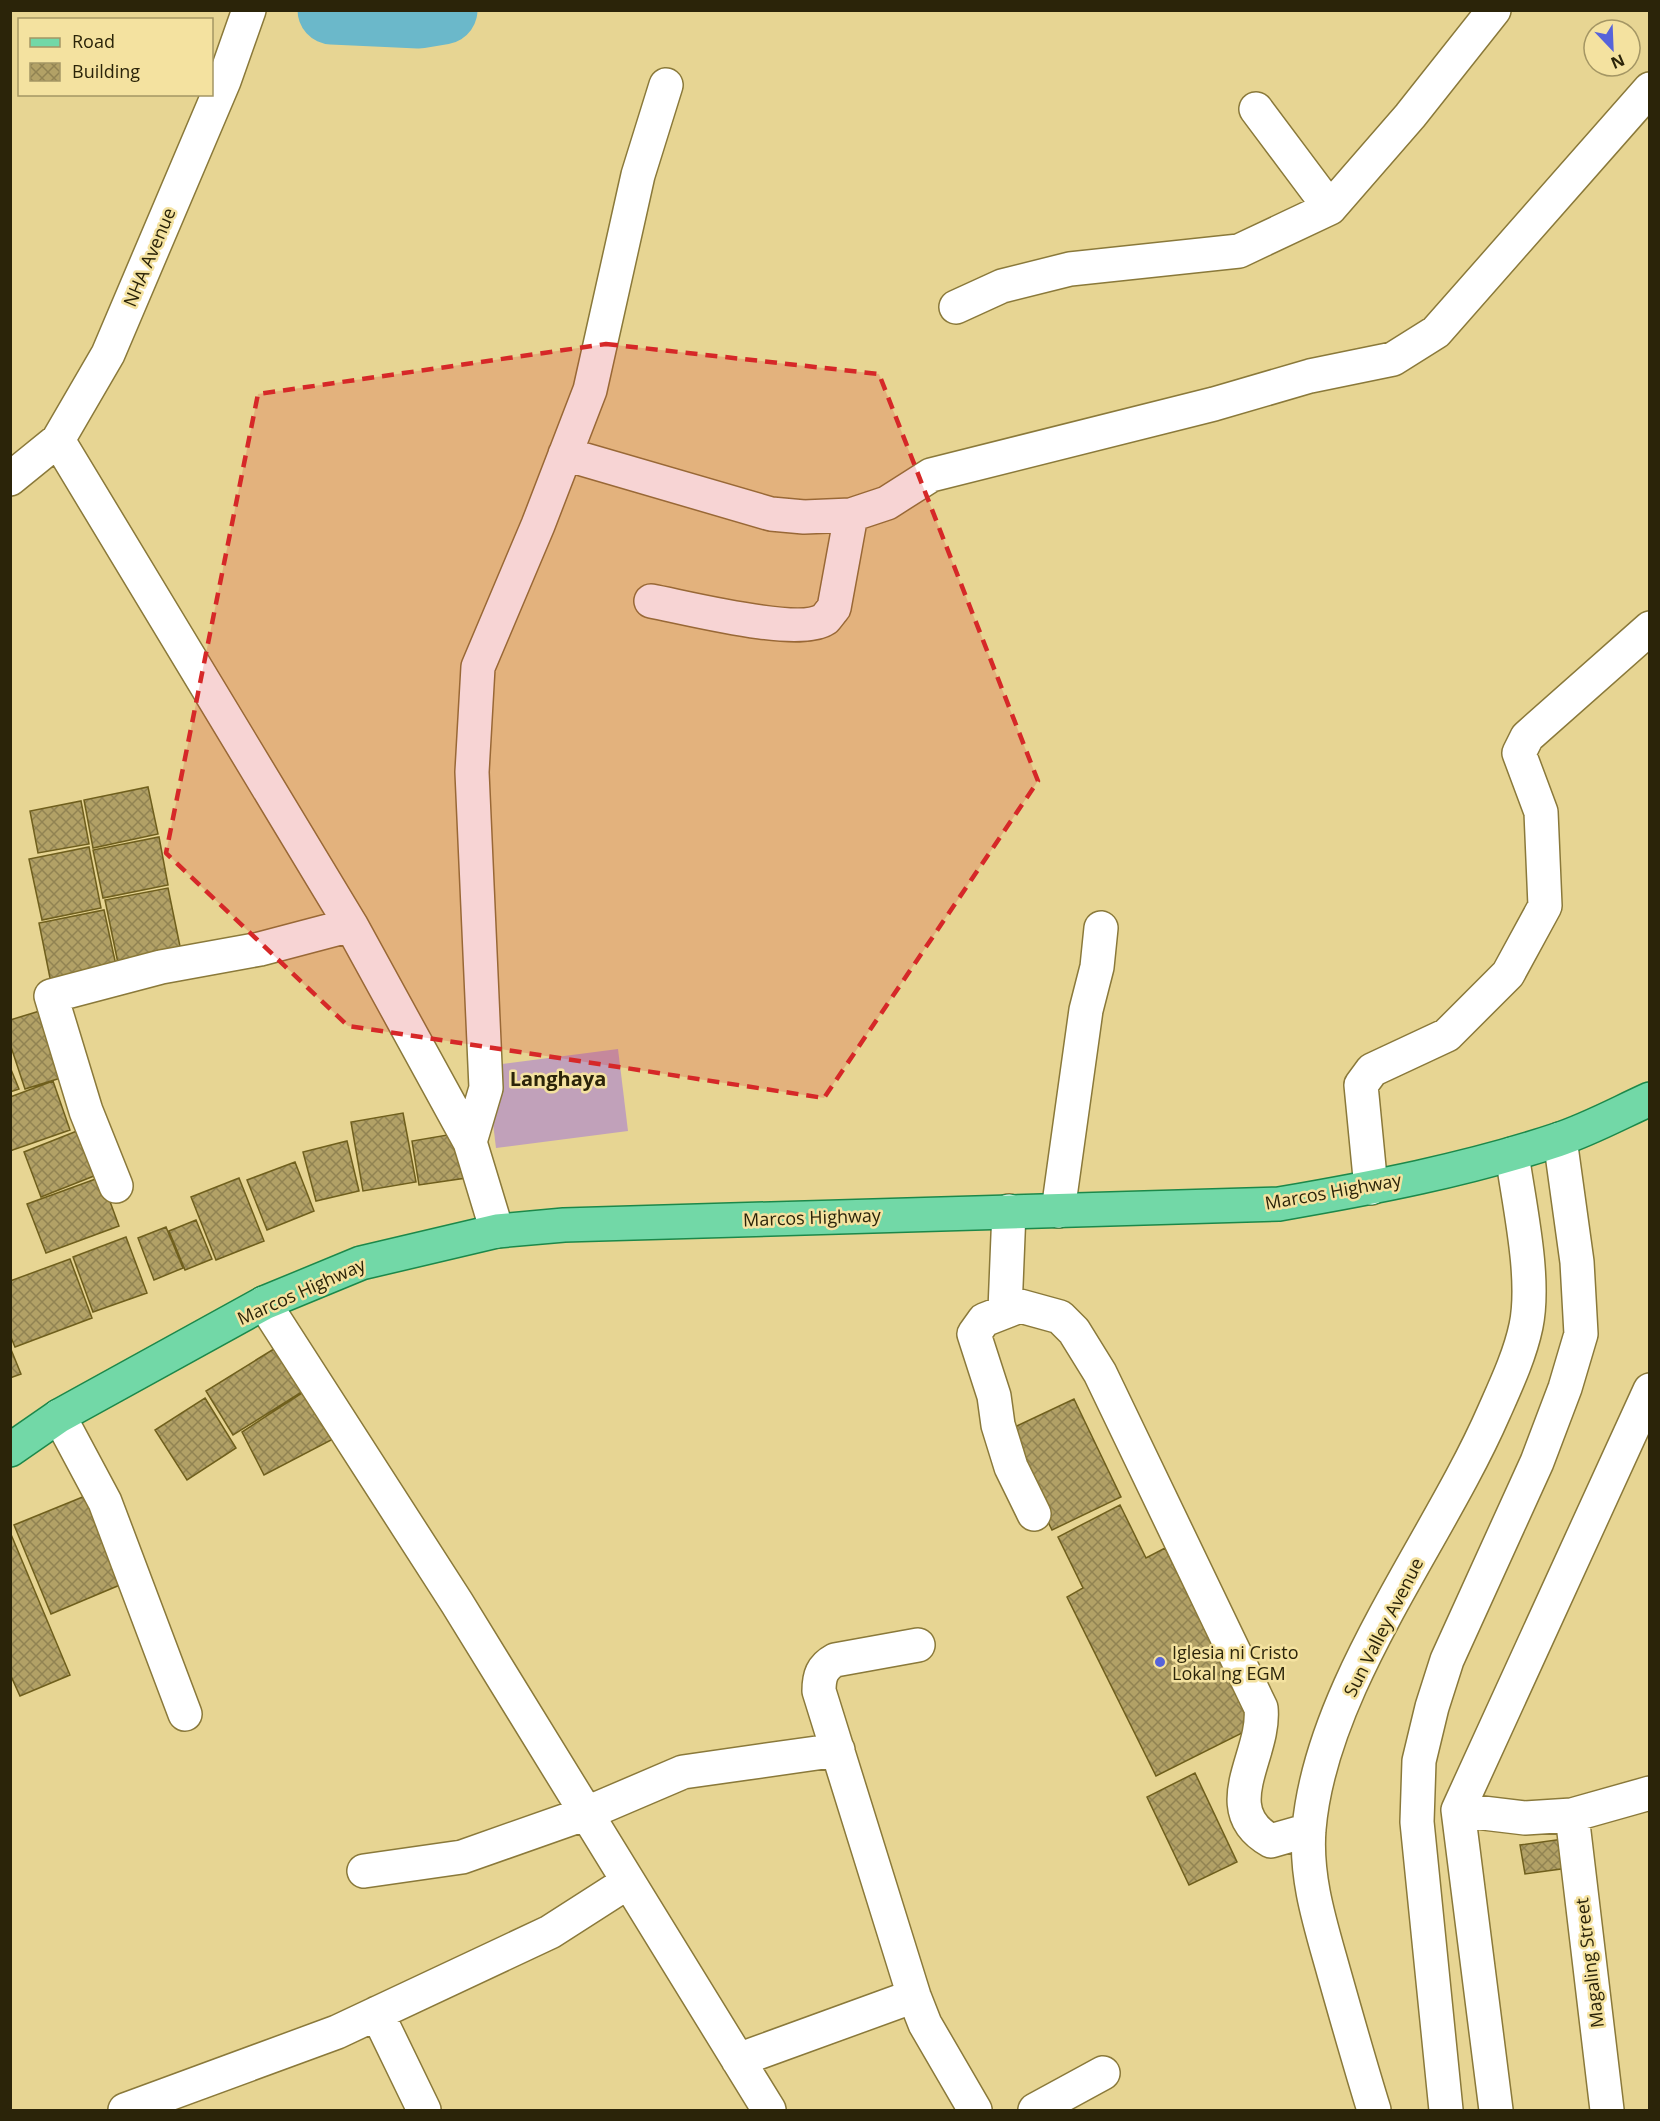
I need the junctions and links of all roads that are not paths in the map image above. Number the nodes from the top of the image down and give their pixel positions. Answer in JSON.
{"nodes":[{"id":1,"x":249,"y":10,"type":"edge"},
{"id":2,"x":1494,"y":10,"type":"edge"},
{"id":3,"x":666,"y":85,"type":"dead end"},
{"id":4,"x":1650,"y":89,"type":"edge"},
{"id":5,"x":1256,"y":109,"type":"dead end"},
{"id":6,"x":1330,"y":208,"type":"junction"},
{"id":7,"x":956,"y":307,"type":"dead end"},
{"id":8,"x":58,"y":440,"type":"junction"},
{"id":9,"x":565,"y":454,"type":"junction"},
{"id":10,"x":10,"y":479,"type":"edge"},
{"id":11,"x":851,"y":515,"type":"junction"},
{"id":12,"x":651,"y":600,"type":"dead end"},
{"id":13,"x":1650,"y":628,"type":"edge"},
{"id":14,"x":351,"y":925,"type":"junction"},
{"id":15,"x":1101,"y":928,"type":"dead end"},
{"id":16,"x":1650,"y":1099,"type":"edge"},
{"id":17,"x":1560,"y":1139,"type":"junction"},
{"id":18,"x":470,"y":1142,"type":"junction"},
{"id":19,"x":1512,"y":1154,"type":"junction"},
{"id":20,"x":116,"y":1186,"type":"dead end"},
{"id":21,"x":1371,"y":1188,"type":"junction"},
{"id":22,"x":1009,"y":1211,"type":"junction"},
{"id":23,"x":1058,"y":1211,"type":"junction"},
{"id":24,"x":497,"y":1231,"type":"junction"},
{"id":25,"x":264,"y":1303,"type":"junction"},
{"id":26,"x":1005,"y":1310,"type":"junction"},
{"id":27,"x":1650,"y":1390,"type":"edge"},
{"id":28,"x":59,"y":1416,"type":"junction"},
{"id":29,"x":10,"y":1450,"type":"edge"},
{"id":30,"x":1034,"y":1514,"type":"dead end"},
{"id":31,"x":918,"y":1645,"type":"dead end"},
{"id":32,"x":185,"y":1714,"type":"dead end"},
{"id":33,"x":838,"y":1750,"type":"junction"},
{"id":34,"x":1650,"y":1793,"type":"edge"},
{"id":35,"x":1458,"y":1810,"type":"junction"},
{"id":36,"x":587,"y":1814,"type":"junction"},
{"id":37,"x":1572,"y":1815,"type":"junction"},
{"id":38,"x":1309,"y":1830,"type":"junction"},
{"id":39,"x":364,"y":1870,"type":"dead end"},
{"id":40,"x":628,"y":1882,"type":"junction"},
{"id":41,"x":914,"y":1996,"type":"junction"},
{"id":42,"x":377,"y":2013,"type":"junction"},
{"id":43,"x":738,"y":2060,"type":"junction"},
{"id":44,"x":1102,"y":2073,"type":"dead end"},
{"id":45,"x":126,"y":2110,"type":"edge"},
{"id":46,"x":424,"y":2110,"type":"edge"},
{"id":47,"x":769,"y":2110,"type":"edge"},
{"id":48,"x":975,"y":2110,"type":"edge"},
{"id":49,"x":1035,"y":2110,"type":"edge"},
{"id":50,"x":1374,"y":2110,"type":"edge"},
{"id":51,"x":1446,"y":2110,"type":"edge"},
{"id":52,"x":1496,"y":2110,"type":"edge"},
{"id":53,"x":1607,"y":2110,"type":"edge"}],
"edges":[{"from":1,"to":8,"type":"street","name":"NHA Avenue"},
{"from":2,"to":6,"type":"street"},
{"from":3,"to":9,"type":"street"},
{"from":4,"to":11,"type":"street"},
{"from":5,"to":6,"type":"street"},
{"from":6,"to":7,"type":"street"},
{"from":8,"to":10,"type":"street","name":"NHA Avenue"},
{"from":8,"to":14,"type":"street"},
{"from":9,"to":11,"type":"street"},
{"from":9,"to":18,"type":"street"},
{"from":11,"to":12,"type":"street"},
{"from":13,"to":21,"type":"street"},
{"from":14,"to":18,"type":"street"},
{"from":14,"to":20,"type":"street"},
{"from":15,"to":23,"type":"street"},
{"from":16,"to":17,"type":"main road","name":"Marcos Highway"},
{"from":17,"to":19,"type":"main road","name":"Marcos Highway"},
{"from":17,"to":51,"type":"street"},
{"from":18,"to":24,"type":"street"},
{"from":19,"to":21,"type":"main road","name":"Marcos Highway"},
{"from":19,"to":38,"type":"street","name":"Sun Valley Avenue"},
{"from":21,"to":23,"type":"main road","name":"Marcos Highway"},
{"from":22,"to":23,"type":"main road","name":"Marcos Highway"},
{"from":22,"to":24,"type":"main road","name":"Marcos Highway"},
{"from":22,"to":26,"type":"street"},
{"from":24,"to":25,"type":"main road","name":"Marcos Highway"},
{"from":25,"to":28,"type":"main road","name":"Marcos Highway"},
{"from":25,"to":36,"type":"street"},
{"from":26,"to":30,"type":"street"},
{"from":26,"to":38,"type":"street"},
{"from":27,"to":35,"type":"street"},
{"from":28,"to":29,"type":"main road","name":"Marcos Highway"},
{"from":28,"to":32,"type":"street"},
{"from":31,"to":33,"type":"street"},
{"from":33,"to":36,"type":"street"},
{"from":33,"to":41,"type":"street"},
{"from":34,"to":37,"type":"street"},
{"from":35,"to":37,"type":"street"},
{"from":35,"to":52,"type":"street"},
{"from":36,"to":39,"type":"street"},
{"from":36,"to":40,"type":"street"},
{"from":37,"to":53,"type":"street","name":"Magaling Street"},
{"from":38,"to":50,"type":"street","name":"Sun Valley Avenue"},
{"from":40,"to":42,"type":"street"},
{"from":40,"to":43,"type":"street"},
{"from":41,"to":43,"type":"street"},
{"from":41,"to":48,"type":"street"},
{"from":42,"to":45,"type":"street"},
{"from":42,"to":46,"type":"street"},
{"from":43,"to":47,"type":"street"},
{"from":44,"to":49,"type":"street"}]}
